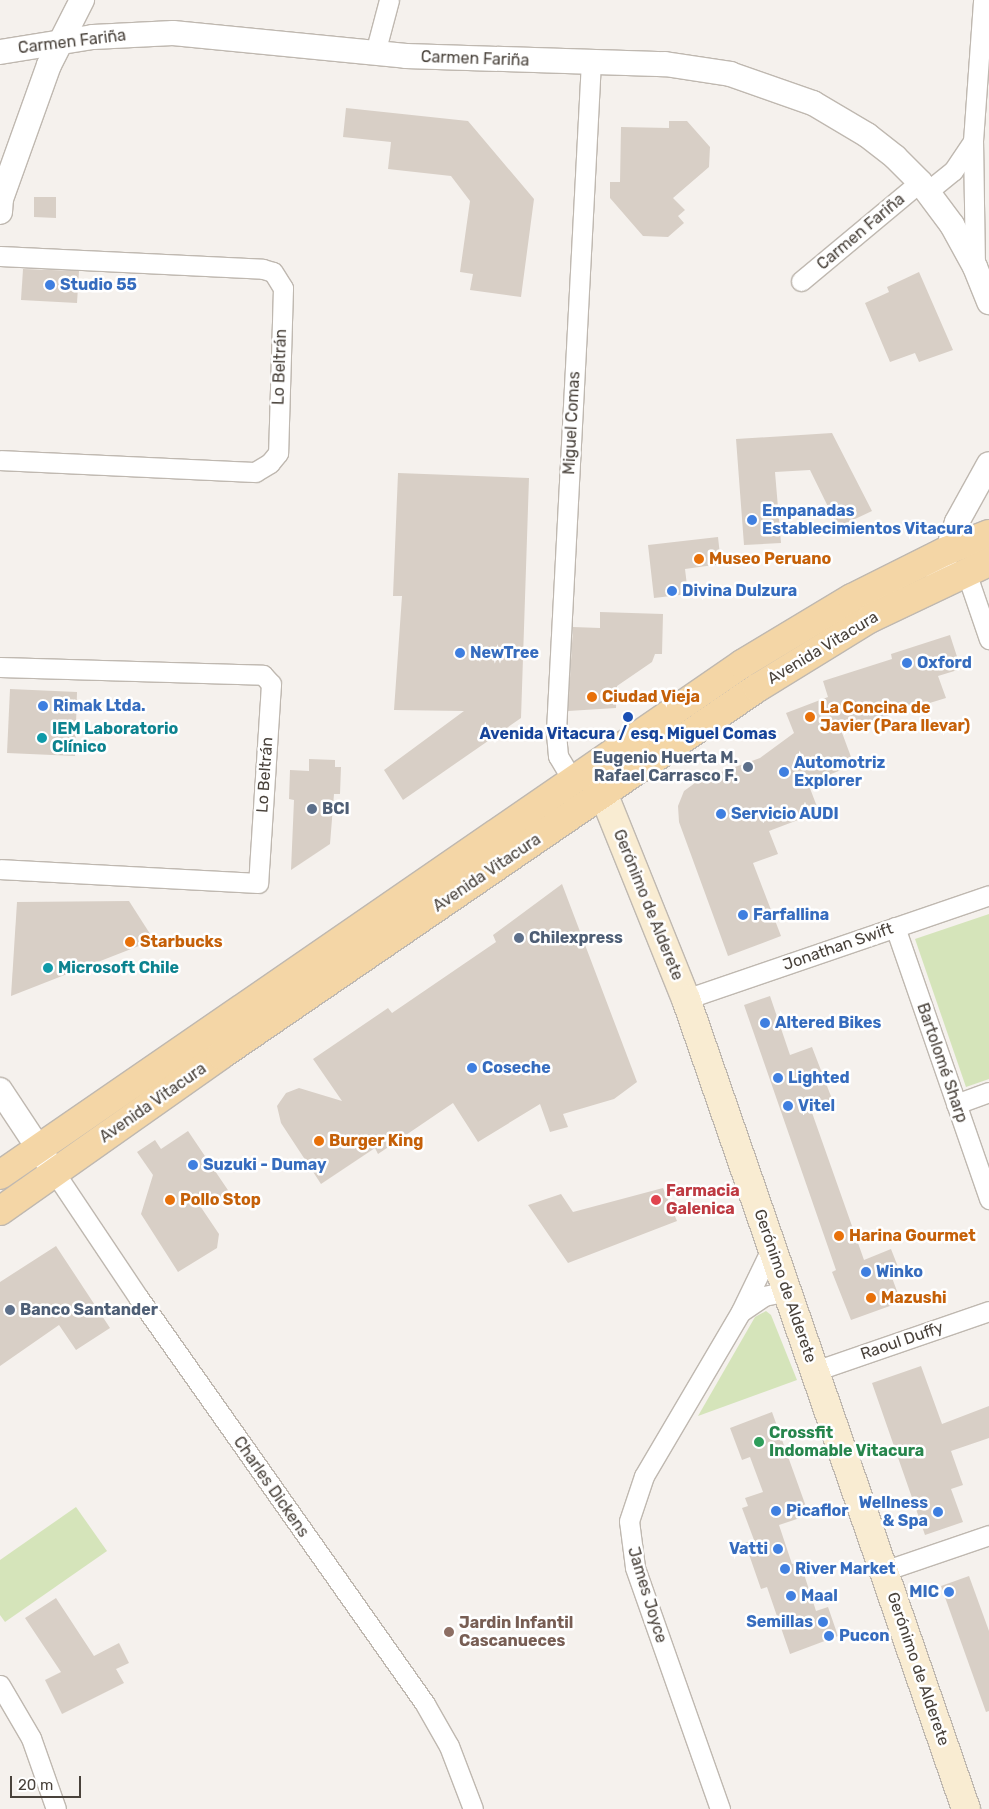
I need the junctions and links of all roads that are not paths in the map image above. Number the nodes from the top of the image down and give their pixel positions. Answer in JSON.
{"nodes":[{"id":1,"x":82,"y":0,"type":"edge"},
{"id":2,"x":388,"y":0,"type":"edge"},
{"id":3,"x":984,"y":0,"type":"edge"},
{"id":4,"x":62,"y":41,"type":"junction"},
{"id":5,"x":0,"y":52,"type":"edge"},
{"id":6,"x":375,"y":53,"type":"junction"},
{"id":7,"x":591,"y":61,"type":"junction"},
{"id":8,"x":973,"y":141,"type":"junction"},
{"id":9,"x":924,"y":186,"type":"junction"},
{"id":10,"x":0,"y":212,"type":"edge"},
{"id":11,"x":0,"y":256,"type":"edge"},
{"id":12,"x":975,"y":267,"type":"junction"},
{"id":13,"x":801,"y":281,"type":"dead end"},
{"id":14,"x":989,"y":302,"type":"edge"},
{"id":15,"x":0,"y":460,"type":"edge"},
{"id":16,"x":989,"y":464,"type":"edge"},
{"id":17,"x":989,"y":534,"type":"edge"},
{"id":18,"x":946,"y":551,"type":"junction"},
{"id":19,"x":977,"y":567,"type":"edge"},
{"id":20,"x":936,"y":586,"type":"junction"},
{"id":21,"x":989,"y":639,"type":"edge"},
{"id":22,"x":0,"y":667,"type":"edge"},
{"id":23,"x":583,"y":774,"type":"junction"},
{"id":24,"x":603,"y":793,"type":"junction"},
{"id":25,"x":0,"y":869,"type":"edge"},
{"id":26,"x":989,"y":894,"type":"edge"},
{"id":27,"x":894,"y":927,"type":"junction"},
{"id":28,"x":686,"y":999,"type":"junction"},
{"id":29,"x":0,"y":1090,"type":"edge"},
{"id":30,"x":989,"y":1092,"type":"edge"},
{"id":31,"x":956,"y":1104,"type":"junction"},
{"id":32,"x":38,"y":1148,"type":"junction"},
{"id":33,"x":55,"y":1172,"type":"junction"},
{"id":34,"x":0,"y":1175,"type":"edge"},
{"id":35,"x":989,"y":1199,"type":"edge"},
{"id":36,"x":0,"y":1211,"type":"edge"},
{"id":37,"x":772,"y":1247,"type":"junction"},
{"id":38,"x":787,"y":1290,"type":"junction"},
{"id":39,"x":741,"y":1311,"type":"junction"},
{"id":40,"x":989,"y":1312,"type":"edge"},
{"id":41,"x":815,"y":1371,"type":"junction"},
{"id":42,"x":989,"y":1535,"type":"edge"},
{"id":43,"x":884,"y":1571,"type":"junction"},
{"id":44,"x":0,"y":1685,"type":"edge"},
{"id":45,"x":56,"y":1809,"type":"edge"},
{"id":46,"x":473,"y":1809,"type":"edge"},
{"id":47,"x":720,"y":1809,"type":"edge"},
{"id":48,"x":966,"y":1809,"type":"edge"}],
"edges":[{"from":1,"to":4,"type":"street"},
{"from":2,"to":6,"type":"street"},
{"from":3,"to":8,"type":"street"},
{"from":4,"to":5,"type":"street","name":"Carmen Fariña"},
{"from":4,"to":6,"type":"street","name":"Carmen Fariña"},
{"from":4,"to":10,"type":"street"},
{"from":6,"to":7,"type":"street","name":"Carmen Fariña"},
{"from":7,"to":9,"type":"street","name":"Carmen Fariña"},
{"from":7,"to":23,"type":"street","name":"Miguel Comas"},
{"from":8,"to":9,"type":"street"},
{"from":8,"to":12,"type":"street"},
{"from":9,"to":12,"type":"street","name":"Carmen Fariña"},
{"from":9,"to":13,"type":"street","name":"Carmen Fariña"},
{"from":11,"to":15,"type":"street","name":"Lo Beltrán"},
{"from":12,"to":14,"type":"street","name":"Carmen Fariña"},
{"from":16,"to":18,"type":"street"},
{"from":17,"to":18,"type":"main road","name":"Avenida Vitacura"},
{"from":18,"to":20,"type":"street"},
{"from":18,"to":23,"type":"main road","name":"Avenida Vitacura"},
{"from":19,"to":20,"type":"main road","name":"Avenida Vitacura"},
{"from":19,"to":21,"type":"street"},
{"from":20,"to":24,"type":"main road","name":"Avenida Vitacura"},
{"from":22,"to":25,"type":"street","name":"Lo Beltrán"},
{"from":23,"to":24,"type":"main road","name":"Gerónimo de Alderete"},
{"from":23,"to":32,"type":"main road","name":"Avenida Vitacura"},
{"from":24,"to":28,"type":"main road","name":"Gerónimo de Alderete"},
{"from":24,"to":33,"type":"main road","name":"Avenida Vitacura"},
{"from":26,"to":27,"type":"street","name":"Jonathan Swift"},
{"from":27,"to":28,"type":"street","name":"Jonathan Swift"},
{"from":27,"to":31,"type":"street","name":"Bartolomé Sharp"},
{"from":28,"to":37,"type":"main road","name":"Gerónimo de Alderete"},
{"from":29,"to":32,"type":"street"},
{"from":30,"to":31,"type":"street"},
{"from":31,"to":35,"type":"street","name":"Bartolomé Sharp"},
{"from":32,"to":33,"type":"street"},
{"from":32,"to":34,"type":"main road","name":"Avenida Vitacura"},
{"from":33,"to":36,"type":"main road","name":"Avenida Vitacura"},
{"from":33,"to":46,"type":"street","name":"Charles Dickens"},
{"from":37,"to":38,"type":"main road","name":"Gerónimo de Alderete"},
{"from":37,"to":39,"type":"street","name":"James Joyce"},
{"from":38,"to":39,"type":"street","name":"James Joyce"},
{"from":38,"to":41,"type":"main road","name":"Gerónimo de Alderete"},
{"from":39,"to":47,"type":"street","name":"James Joyce"},
{"from":40,"to":41,"type":"street","name":"Raoul Duffy"},
{"from":41,"to":43,"type":"main road","name":"Gerónimo de Alderete"},
{"from":42,"to":43,"type":"street"},
{"from":43,"to":48,"type":"main road","name":"Gerónimo de Alderete"},
{"from":44,"to":45,"type":"street"}]}
